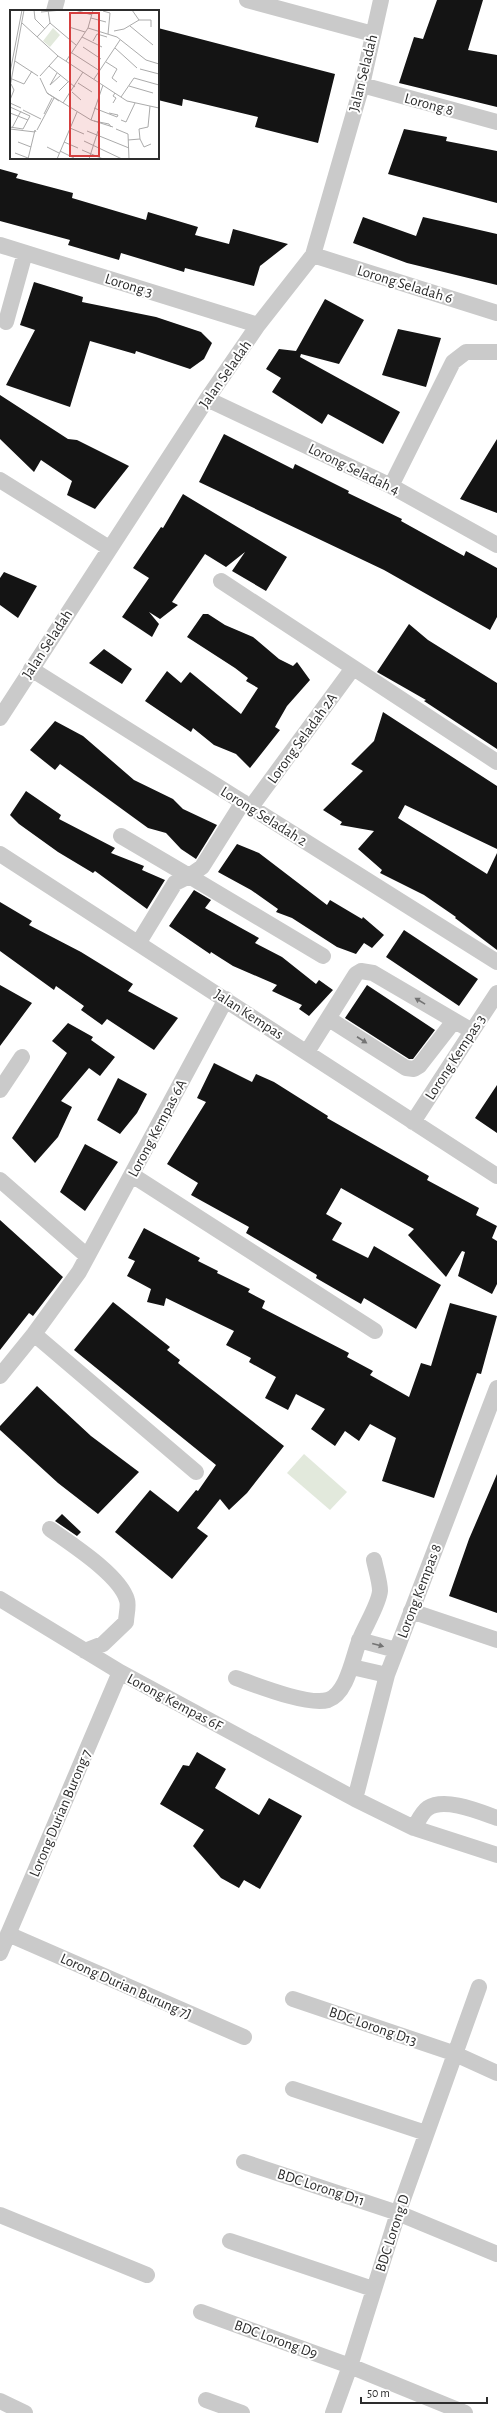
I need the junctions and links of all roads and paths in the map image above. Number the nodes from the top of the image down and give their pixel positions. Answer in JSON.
{"nodes":[{"id":1,"x":57,"y":0,"type":"edge"},
{"id":2,"x":247,"y":0,"type":"edge"},
{"id":3,"x":381,"y":0,"type":"edge"},
{"id":4,"x":54,"y":10,"type":"edge"},
{"id":5,"x":373,"y":34,"type":"junction"},
{"id":6,"x":362,"y":85,"type":"junction"},
{"id":7,"x":497,"y":122,"type":"edge"},
{"id":8,"x":0,"y":245,"type":"edge"},
{"id":9,"x":25,"y":253,"type":"junction"},
{"id":10,"x":313,"y":255,"type":"junction"},
{"id":11,"x":497,"y":313,"type":"edge"},
{"id":12,"x":6,"y":322,"type":"dead end"},
{"id":13,"x":258,"y":325,"type":"junction"},
{"id":14,"x":497,"y":352,"type":"edge"},
{"id":15,"x":207,"y":399,"type":"junction"},
{"id":16,"x":0,"y":480,"type":"edge"},
{"id":17,"x":391,"y":486,"type":"junction"},
{"id":18,"x":497,"y":545,"type":"edge"},
{"id":19,"x":109,"y":548,"type":"junction"},
{"id":20,"x":221,"y":581,"type":"dead end"},
{"id":21,"x":353,"y":668,"type":"junction"},
{"id":22,"x":31,"y":669,"type":"junction"},
{"id":23,"x":0,"y":718,"type":"edge"},
{"id":24,"x":497,"y":762,"type":"edge"},
{"id":25,"x":247,"y":805,"type":"junction"},
{"id":26,"x":121,"y":836,"type":"dead end"},
{"id":27,"x":0,"y":854,"type":"edge"},
{"id":28,"x":188,"y":876,"type":"junction"},
{"id":29,"x":139,"y":942,"type":"junction"},
{"id":30,"x":323,"y":956,"type":"dead end"},
{"id":31,"x":497,"y":962,"type":"edge"},
{"id":32,"x":497,"y":993,"type":"edge"},
{"id":33,"x":226,"y":999,"type":"junction"},
{"id":34,"x":329,"y":1019,"type":"junction"},
{"id":35,"x":454,"y":1022,"type":"junction"},
{"id":36,"x":472,"y":1031,"type":"junction"},
{"id":37,"x":307,"y":1052,"type":"junction"},
{"id":38,"x":22,"y":1057,"type":"dead end"},
{"id":39,"x":0,"y":1090,"type":"edge"},
{"id":40,"x":414,"y":1122,"type":"junction"},
{"id":41,"x":132,"y":1175,"type":"junction"},
{"id":42,"x":497,"y":1176,"type":"edge"},
{"id":43,"x":0,"y":1180,"type":"edge"},
{"id":44,"x":87,"y":1256,"type":"junction"},
{"id":45,"x":375,"y":1331,"type":"dead end"},
{"id":46,"x":34,"y":1334,"type":"junction"},
{"id":47,"x":0,"y":1376,"type":"edge"},
{"id":48,"x":497,"y":1388,"type":"edge"},
{"id":49,"x":196,"y":1472,"type":"dead end"},
{"id":50,"x":50,"y":1529,"type":"dead end"},
{"id":51,"x":374,"y":1560,"type":"dead end"},
{"id":52,"x":0,"y":1599,"type":"edge"},
{"id":53,"x":411,"y":1611,"type":"junction"},
{"id":54,"x":359,"y":1640,"type":"junction"},
{"id":55,"x":497,"y":1640,"type":"edge"},
{"id":56,"x":85,"y":1650,"type":"junction"},
{"id":57,"x":396,"y":1650,"type":"junction"},
{"id":58,"x":352,"y":1667,"type":"junction"},
{"id":59,"x":120,"y":1672,"type":"junction"},
{"id":60,"x":387,"y":1675,"type":"junction"},
{"id":61,"x":236,"y":1678,"type":"dead end"},
{"id":62,"x":355,"y":1799,"type":"junction"},
{"id":63,"x":497,"y":1818,"type":"edge"},
{"id":64,"x":414,"y":1828,"type":"junction"},
{"id":65,"x":497,"y":1855,"type":"edge"},
{"id":66,"x":8,"y":1934,"type":"junction"},
{"id":67,"x":0,"y":1953,"type":"edge"},
{"id":68,"x":479,"y":1987,"type":"dead end"},
{"id":69,"x":293,"y":1999,"type":"dead end"},
{"id":70,"x":244,"y":2037,"type":"dead end"},
{"id":71,"x":454,"y":2053,"type":"junction"},
{"id":72,"x":497,"y":2073,"type":"edge"},
{"id":73,"x":293,"y":2089,"type":"dead end"},
{"id":74,"x":426,"y":2132,"type":"junction"},
{"id":75,"x":244,"y":2162,"type":"dead end"},
{"id":76,"x":398,"y":2213,"type":"junction"},
{"id":77,"x":0,"y":2215,"type":"edge"},
{"id":78,"x":230,"y":2241,"type":"dead end"},
{"id":79,"x":497,"y":2254,"type":"edge"},
{"id":80,"x":147,"y":2275,"type":"dead end"},
{"id":81,"x":374,"y":2289,"type":"junction"},
{"id":82,"x":201,"y":2312,"type":"dead end"},
{"id":83,"x":350,"y":2366,"type":"junction"},
{"id":84,"x":0,"y":2400,"type":"edge"},
{"id":85,"x":206,"y":2400,"type":"dead end"},
{"id":86,"x":25,"y":2413,"type":"edge"},
{"id":87,"x":242,"y":2413,"type":"edge"},
{"id":88,"x":332,"y":2413,"type":"edge"},
{"id":89,"x":465,"y":2413,"type":"edge"}],
"edges":[{"from":1,"to":4,"type":"street"},
{"from":2,"to":5,"type":"street"},
{"from":3,"to":5,"type":"street","name":"Jalan Seladah"},
{"from":5,"to":6,"type":"street","name":"Jalan Seladah"},
{"from":6,"to":7,"type":"street","name":"Lorong 8"},
{"from":6,"to":10,"type":"street","name":"Jalan Seladah"},
{"from":8,"to":9,"type":"street","name":"Lorong 3"},
{"from":9,"to":12,"type":"street"},
{"from":9,"to":13,"type":"street","name":"Lorong 3"},
{"from":10,"to":11,"type":"street","name":"Lorong Seladah 6"},
{"from":10,"to":13,"type":"street","name":"Jalan Seladah"},
{"from":13,"to":15,"type":"street","name":"Jalan Seladah"},
{"from":14,"to":17,"type":"street"},
{"from":15,"to":17,"type":"street","name":"Lorong Seladah 4"},
{"from":15,"to":19,"type":"street","name":"Jalan Seladah"},
{"from":16,"to":19,"type":"street"},
{"from":17,"to":18,"type":"street","name":"Lorong Seladah 4"},
{"from":19,"to":22,"type":"street","name":"Jalan Seladah"},
{"from":20,"to":21,"type":"street"},
{"from":21,"to":24,"type":"street"},
{"from":21,"to":25,"type":"street","name":"Lorong Seladah 2A"},
{"from":22,"to":23,"type":"street","name":"Jalan Seladah"},
{"from":22,"to":25,"type":"street","name":"Lorong Seladah 2"},
{"from":25,"to":28,"type":"street","name":"Lorong Seladah 2A"},
{"from":25,"to":31,"type":"street","name":"Lorong Seladah 2"},
{"from":26,"to":28,"type":"street"},
{"from":27,"to":29,"type":"street","name":"Jalan Kempas"},
{"from":28,"to":29,"type":"street","name":"Lorong Seladah 2A"},
{"from":28,"to":30,"type":"street"},
{"from":29,"to":33,"type":"street","name":"Jalan Kempas"},
{"from":32,"to":36,"type":"street","name":"Lorong Kempas 3"},
{"from":33,"to":37,"type":"street","name":"Jalan Kempas"},
{"from":33,"to":41,"type":"street","name":"Lorong Kempas 6A"},
{"from":34,"to":35,"type":"street","one_way":true},
{"from":35,"to":34,"type":"street","one_way":true},
{"from":34,"to":37,"type":"street"},
{"from":35,"to":36,"type":"street"},
{"from":36,"to":40,"type":"street","name":"Lorong Kempas 3"},
{"from":37,"to":40,"type":"street","name":"Jalan Kempas"},
{"from":38,"to":39,"type":"street"},
{"from":40,"to":42,"type":"street","name":"Jalan Kempas"},
{"from":41,"to":44,"type":"street","name":"Lorong Kempas 6A"},
{"from":41,"to":45,"type":"street"},
{"from":43,"to":44,"type":"street"},
{"from":44,"to":46,"type":"street","name":"Lorong Kempas 6A"},
{"from":46,"to":47,"type":"street","name":"Lorong Kempas 6A"},
{"from":46,"to":49,"type":"street"},
{"from":48,"to":53,"type":"street","name":"Lorong Kempas 8"},
{"from":50,"to":56,"type":"street"},
{"from":51,"to":54,"type":"street"},
{"from":52,"to":56,"type":"street","name":"Lorong Kempas 6F"},
{"from":53,"to":55,"type":"street"},
{"from":53,"to":57,"type":"street","name":"Lorong Kempas 8"},
{"from":54,"to":57,"type":"street","one_way":true},
{"from":54,"to":58,"type":"street"},
{"from":56,"to":59,"type":"street","name":"Lorong Kempas 6F"},
{"from":57,"to":60,"type":"street","name":"Lorong Kempas 8"},
{"from":58,"to":60,"type":"street"},
{"from":58,"to":61,"type":"street"},
{"from":59,"to":62,"type":"street","name":"Lorong Kempas 6F"},
{"from":59,"to":66,"type":"street","name":"Lorong Durian Burong 7"},
{"from":60,"to":62,"type":"street","name":"Lorong Kempas 8"},
{"from":62,"to":64,"type":"street","name":"Lorong Kempas 6F"},
{"from":63,"to":64,"type":"street"},
{"from":64,"to":65,"type":"street","name":"Lorong Kempas 6F"},
{"from":66,"to":67,"type":"street","name":"Lorong Durian Burong 7"},
{"from":66,"to":70,"type":"street","name":"Lorong Durian Burung 7J"},
{"from":68,"to":71,"type":"street","name":"BDC Lorong D"},
{"from":69,"to":71,"type":"street","name":"BDC Lorong D13"},
{"from":71,"to":72,"type":"street","name":"BDC Lorong D13"},
{"from":71,"to":74,"type":"street","name":"BDC Lorong D"},
{"from":73,"to":74,"type":"street"},
{"from":74,"to":76,"type":"street","name":"BDC Lorong D"},
{"from":75,"to":76,"type":"street","name":"BDC Lorong D11"},
{"from":76,"to":79,"type":"street","name":"BDC Lorong D11"},
{"from":76,"to":81,"type":"street","name":"BDC Lorong D"},
{"from":77,"to":80,"type":"street"},
{"from":78,"to":81,"type":"street"},
{"from":81,"to":83,"type":"street","name":"BDC Lorong D"},
{"from":82,"to":83,"type":"street","name":"BDC Lorong D9"},
{"from":83,"to":88,"type":"street","name":"BDC Lorong D"},
{"from":83,"to":89,"type":"street","name":"BDC Lorong D9"},
{"from":84,"to":86,"type":"street"},
{"from":85,"to":87,"type":"street"}]}
